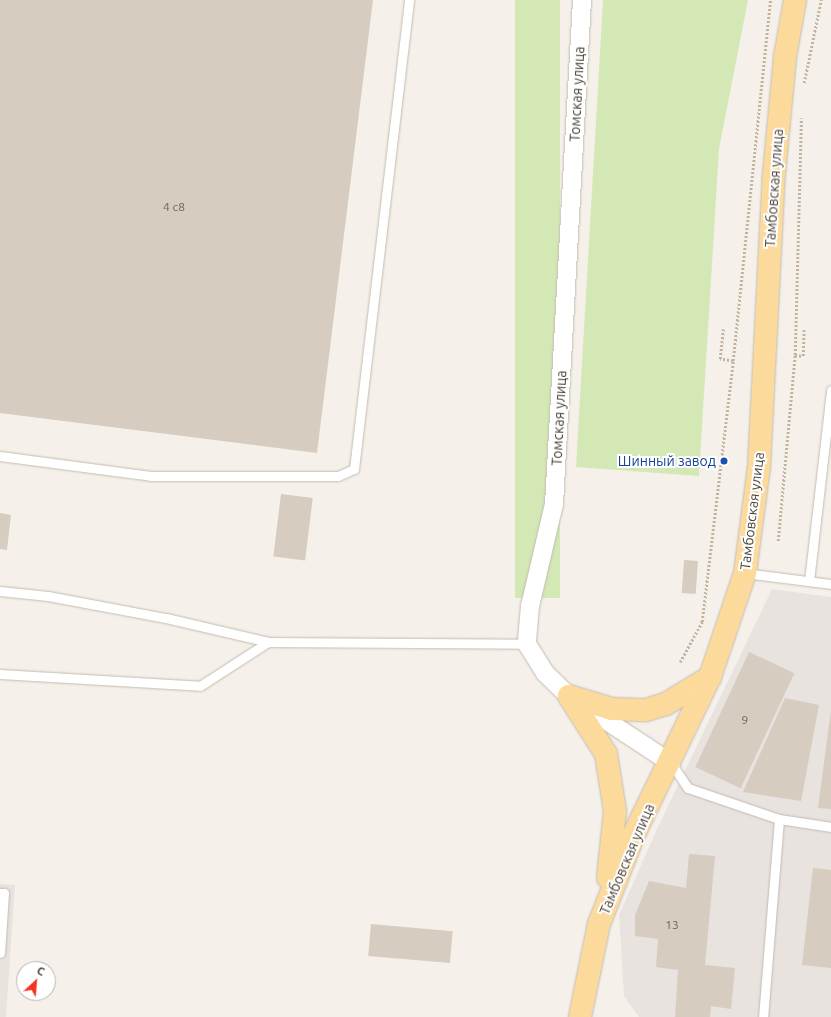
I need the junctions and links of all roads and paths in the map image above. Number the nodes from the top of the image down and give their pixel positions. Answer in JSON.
{"nodes":[{"id":1,"x":409,"y":0,"type":"edge"},
{"id":2,"x":582,"y":0,"type":"edge"},
{"id":3,"x":770,"y":0,"type":"edge"},
{"id":4,"x":795,"y":0,"type":"edge"},
{"id":5,"x":821,"y":0,"type":"edge"},
{"id":6,"x":803,"y":88,"type":"dead end"},
{"id":7,"x":801,"y":111,"type":"dead end"},
{"id":8,"x":723,"y":329,"type":"dead end"},
{"id":9,"x":804,"y":330,"type":"dead end"},
{"id":10,"x":795,"y":355,"type":"junction"},
{"id":11,"x":733,"y":361,"type":"junction"},
{"id":12,"x":831,"y":390,"type":"edge"},
{"id":13,"x":830,"y":408,"type":"edge"},
{"id":14,"x":0,"y":456,"type":"edge"},
{"id":15,"x":778,"y":541,"type":"dead end"},
{"id":16,"x":745,"y":573,"type":"junction"},
{"id":17,"x":809,"y":581,"type":"junction"},
{"id":18,"x":831,"y":584,"type":"edge"},
{"id":19,"x":0,"y":591,"type":"edge"},
{"id":20,"x":268,"y":642,"type":"junction"},
{"id":21,"x":527,"y":644,"type":"junction"},
{"id":22,"x":680,"y":662,"type":"dead end"},
{"id":23,"x":0,"y":674,"type":"edge"},
{"id":24,"x":710,"y":677,"type":"junction"},
{"id":25,"x":569,"y":696,"type":"junction"},
{"id":26,"x":670,"y":763,"type":"junction"},
{"id":27,"x":780,"y":819,"type":"junction"},
{"id":28,"x":831,"y":827,"type":"edge"},
{"id":29,"x":0,"y":893,"type":"edge"},
{"id":30,"x":599,"y":924,"type":"junction"},
{"id":31,"x":0,"y":953,"type":"edge"},
{"id":32,"x":580,"y":1017,"type":"edge"},
{"id":33,"x":763,"y":1017,"type":"edge"}],
"edges":[{"from":1,"to":14,"type":"lane"},
{"from":2,"to":21,"type":"street","name":"Томская улица"},
{"from":3,"to":11,"type":"path"},
{"from":4,"to":16,"type":"main road","name":"Тамбовская улица"},
{"from":5,"to":6,"type":"path"},
{"from":7,"to":10,"type":"path"},
{"from":8,"to":11,"type":"path"},
{"from":9,"to":10,"type":"path"},
{"from":10,"to":15,"type":"path"},
{"from":11,"to":22,"type":"path"},
{"from":12,"to":13,"type":"lane"},
{"from":13,"to":17,"type":"lane"},
{"from":16,"to":17,"type":"lane"},
{"from":16,"to":24,"type":"main road","name":"Тамбовская улица"},
{"from":17,"to":18,"type":"lane"},
{"from":19,"to":20,"type":"lane"},
{"from":20,"to":21,"type":"lane"},
{"from":20,"to":23,"type":"lane"},
{"from":21,"to":25,"type":"street"},
{"from":24,"to":25,"type":"main road"},
{"from":24,"to":26,"type":"main road","name":"Тамбовская улица"},
{"from":25,"to":26,"type":"street"},
{"from":25,"to":30,"type":"main road"},
{"from":26,"to":27,"type":"lane"},
{"from":26,"to":30,"type":"main road","name":"Тамбовская улица"},
{"from":27,"to":28,"type":"lane"},
{"from":27,"to":33,"type":"lane"},
{"from":29,"to":31,"type":"lane"},
{"from":30,"to":32,"type":"main road","name":"Тамбовская улица"}]}
